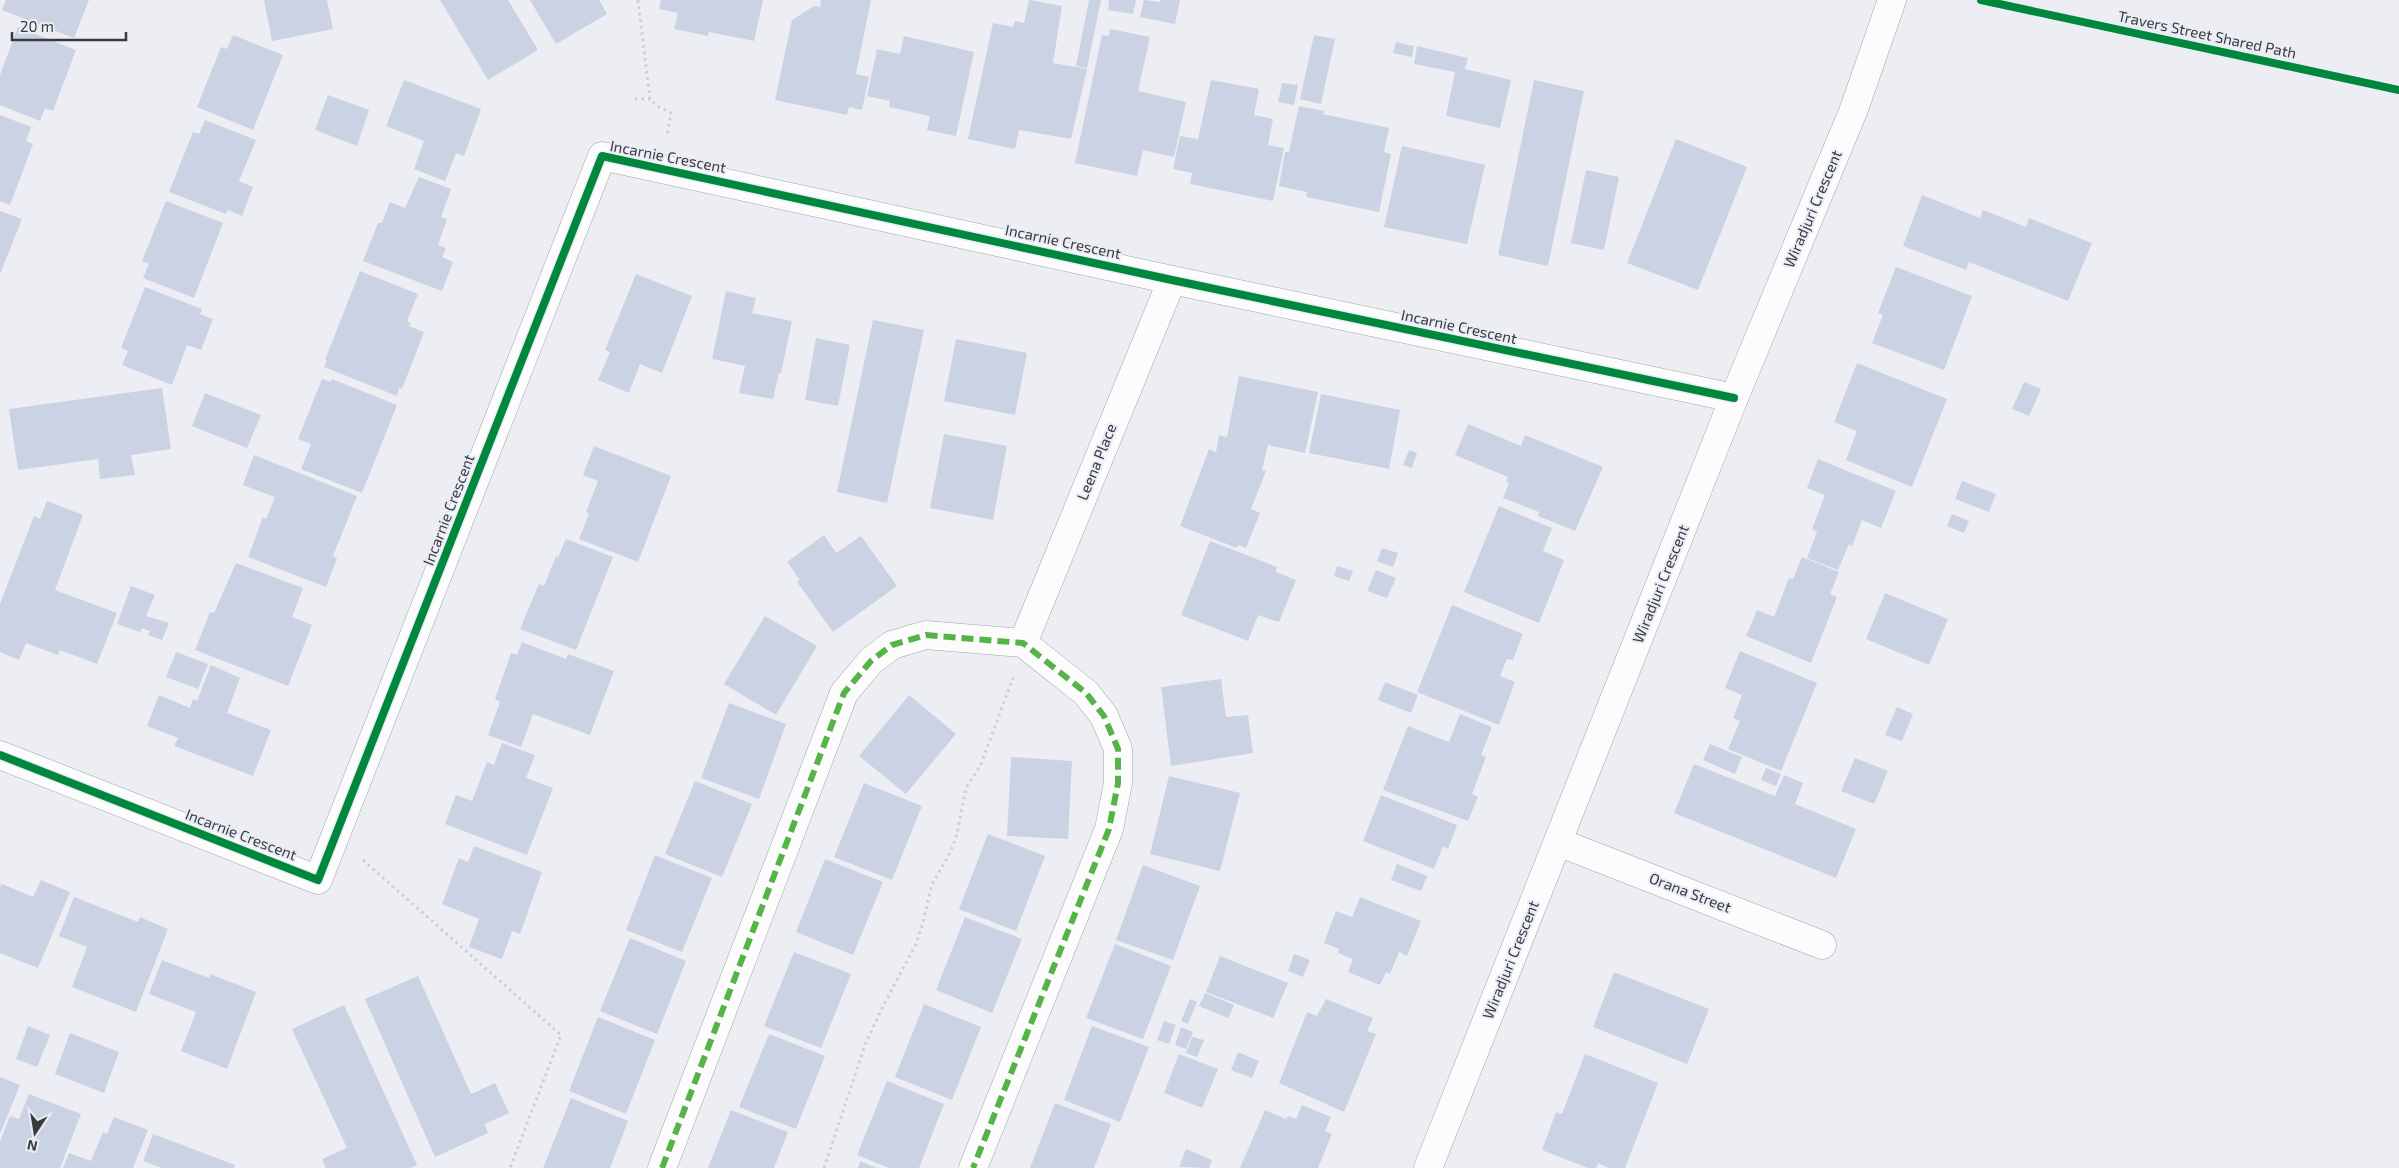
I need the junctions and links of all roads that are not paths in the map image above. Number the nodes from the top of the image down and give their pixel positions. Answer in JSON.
{"nodes":[{"id":1,"x":1892,"y":0,"type":"edge"},
{"id":2,"x":1172,"y":280,"type":"junction"},
{"id":3,"x":1734,"y":398,"type":"junction"},
{"id":4,"x":1022,"y":643,"type":"junction"},
{"id":5,"x":0,"y":755,"type":"edge"},
{"id":6,"x":1558,"y":842,"type":"junction"},
{"id":7,"x":1822,"y":945,"type":"dead end"},
{"id":8,"x":662,"y":1168,"type":"edge"},
{"id":9,"x":974,"y":1168,"type":"edge"},
{"id":10,"x":1428,"y":1168,"type":"edge"}],
"edges":[{"from":1,"to":3,"type":"street","name":"Wiradjuri Crescent"},
{"from":2,"to":3,"type":"street","name":"Incarnie Crescent"},
{"from":2,"to":4,"type":"street","name":"Leena Place"},
{"from":2,"to":5,"type":"street","name":"Incarnie Crescent"},
{"from":3,"to":6,"type":"street","name":"Wiradjuri Crescent"},
{"from":4,"to":8,"type":"street"},
{"from":4,"to":9,"type":"street"},
{"from":6,"to":7,"type":"street","name":"Orana Street"},
{"from":6,"to":10,"type":"street","name":"Wiradjuri Crescent"}]}
